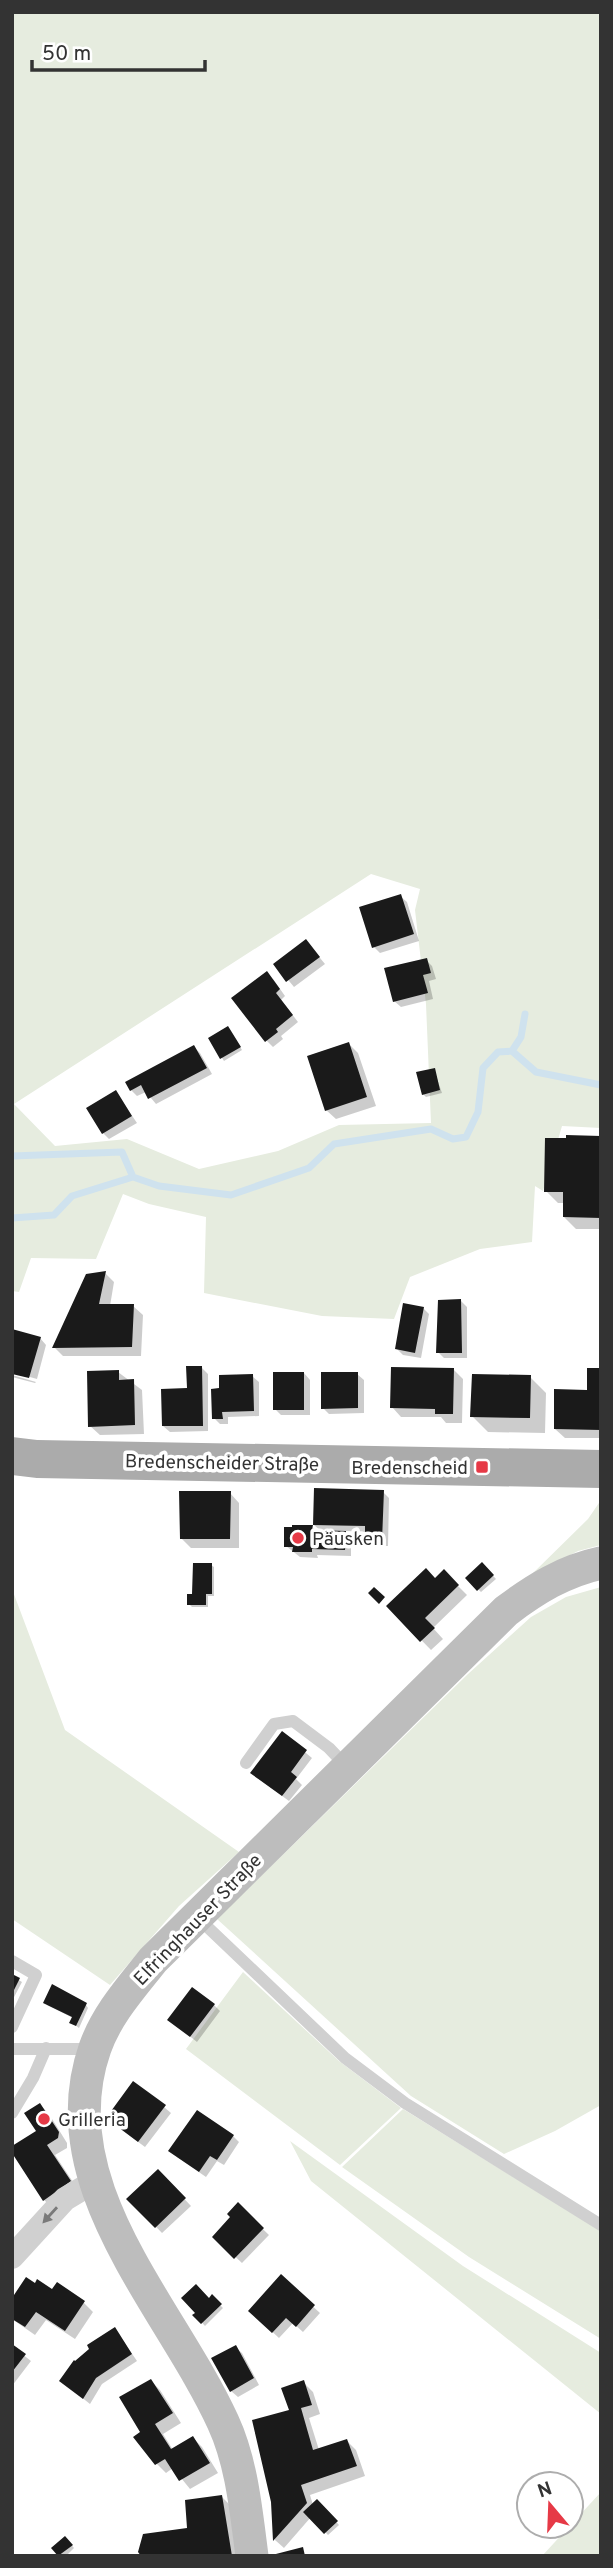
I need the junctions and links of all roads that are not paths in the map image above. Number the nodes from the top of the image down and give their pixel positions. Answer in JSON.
{"nodes":[{"id":1,"x":12,"y":1456,"type":"edge"},
{"id":2,"x":601,"y":1469,"type":"edge"},
{"id":3,"x":601,"y":1563,"type":"edge"},
{"id":4,"x":246,"y":1763,"type":"dead end"},
{"id":5,"x":347,"y":1767,"type":"junction"},
{"id":6,"x":195,"y":1916,"type":"junction"},
{"id":7,"x":12,"y":1961,"type":"edge"},
{"id":8,"x":12,"y":2027,"type":"edge"},
{"id":9,"x":46,"y":2048,"type":"junction"},
{"id":10,"x":12,"y":2049,"type":"edge"},
{"id":11,"x":95,"y":2049,"type":"junction"},
{"id":12,"x":12,"y":2113,"type":"edge"},
{"id":13,"x":94,"y":2181,"type":"junction"},
{"id":14,"x":601,"y":2225,"type":"edge"},
{"id":15,"x":12,"y":2257,"type":"edge"},
{"id":16,"x":253,"y":2556,"type":"edge"}],
"edges":[{"from":1,"to":2,"type":"main road","name":"Bredenscheider Straße"},
{"from":3,"to":5,"type":"main road","name":"Elfringhauser Straße"},
{"from":4,"to":5,"type":"lane"},
{"from":5,"to":6,"type":"main road","name":"Elfringhauser Straße"},
{"from":6,"to":11,"type":"main road","name":"Elfringhauser Straße"},
{"from":6,"to":14,"type":"lane"},
{"from":7,"to":8,"type":"lane"},
{"from":9,"to":10,"type":"lane"},
{"from":9,"to":11,"type":"lane"},
{"from":9,"to":12,"type":"lane"},
{"from":11,"to":13,"type":"main road","name":"Elfringhauser Straße"},
{"from":13,"to":15,"type":"street","one_way":true},
{"from":13,"to":16,"type":"main road","name":"Elfringhauser Straße"}]}
